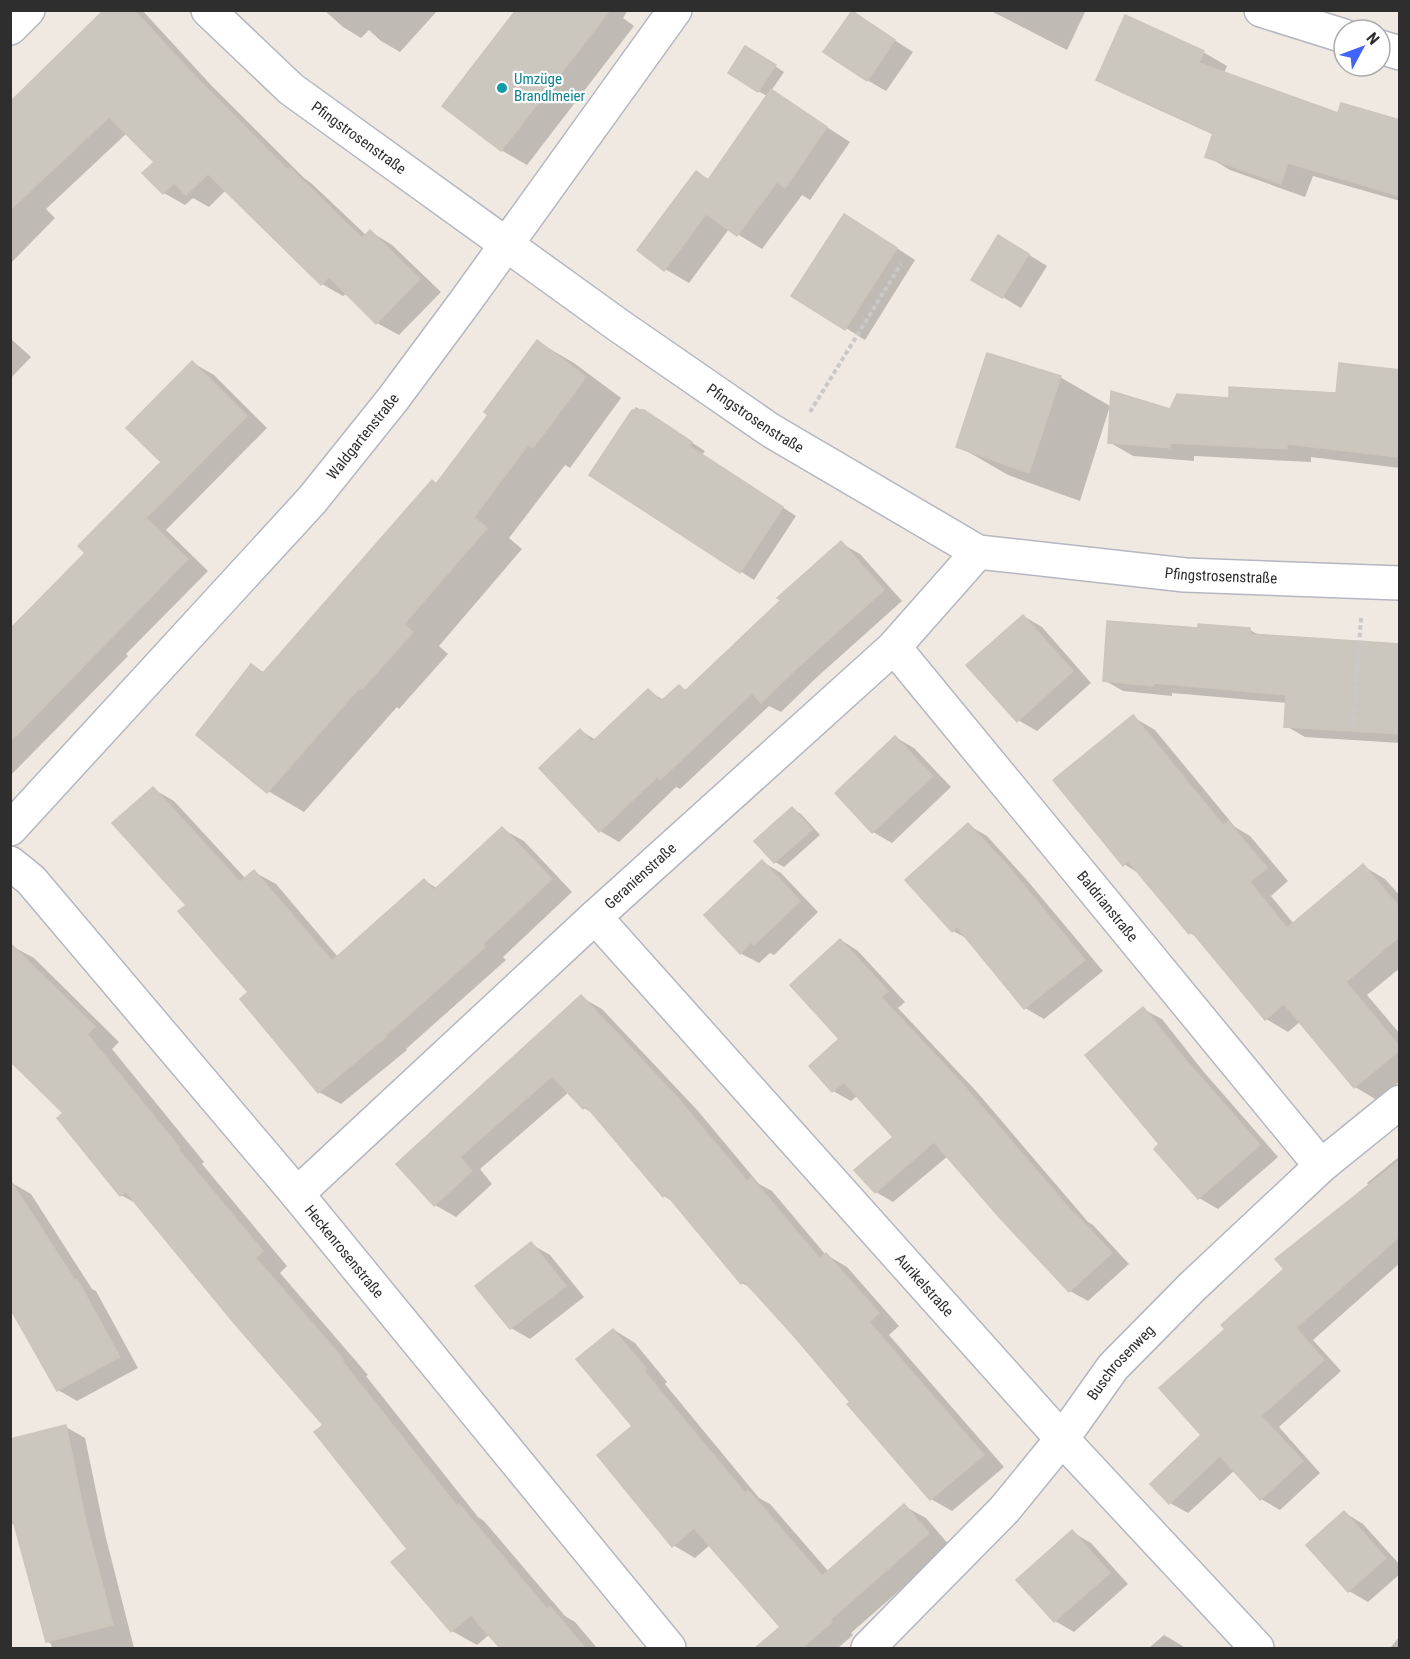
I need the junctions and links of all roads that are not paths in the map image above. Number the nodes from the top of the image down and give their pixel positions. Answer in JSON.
{"nodes":[{"id":1,"x":28,"y":10,"type":"edge"},
{"id":2,"x":208,"y":10,"type":"edge"},
{"id":3,"x":675,"y":10,"type":"edge"},
{"id":4,"x":1261,"y":10,"type":"edge"},
{"id":5,"x":10,"y":28,"type":"edge"},
{"id":6,"x":1332,"y":32,"type":"edge"},
{"id":7,"x":506,"y":246,"type":"junction"},
{"id":8,"x":978,"y":552,"type":"junction"},
{"id":9,"x":1400,"y":583,"type":"edge"},
{"id":10,"x":894,"y":647,"type":"junction"},
{"id":11,"x":10,"y":829,"type":"edge"},
{"id":12,"x":10,"y":863,"type":"edge"},
{"id":13,"x":595,"y":917,"type":"junction"},
{"id":14,"x":1400,"y":1102,"type":"edge"},
{"id":15,"x":1321,"y":1166,"type":"junction"},
{"id":16,"x":297,"y":1194,"type":"junction"},
{"id":17,"x":1062,"y":1439,"type":"junction"},
{"id":18,"x":669,"y":1648,"type":"edge"},
{"id":19,"x":868,"y":1648,"type":"edge"},
{"id":20,"x":1257,"y":1648,"type":"edge"}],
"edges":[{"from":1,"to":5,"type":"street"},
{"from":2,"to":7,"type":"street","name":"Pfingstrosenstraße"},
{"from":3,"to":7,"type":"street","name":"Waldgartenstraße"},
{"from":4,"to":6,"type":"street"},
{"from":7,"to":8,"type":"street","name":"Pfingstrosenstraße"},
{"from":7,"to":11,"type":"street","name":"Waldgartenstraße"},
{"from":8,"to":9,"type":"street","name":"Pfingstrosenstraße"},
{"from":8,"to":10,"type":"street","name":"Geranienstraße"},
{"from":10,"to":13,"type":"street","name":"Geranienstraße"},
{"from":10,"to":15,"type":"street","name":"Baldrianstraße"},
{"from":12,"to":16,"type":"street","name":"Heckenrosenstraße"},
{"from":13,"to":16,"type":"street","name":"Geranienstraße"},
{"from":13,"to":17,"type":"street","name":"Aurikelstraße"},
{"from":14,"to":15,"type":"street","name":"Buschrosenweg"},
{"from":15,"to":17,"type":"street","name":"Buschrosenweg"},
{"from":16,"to":18,"type":"street","name":"Heckenrosenstraße"},
{"from":17,"to":19,"type":"street","name":"Buschrosenweg"},
{"from":17,"to":20,"type":"street","name":"Aurikelstraße"}]}
